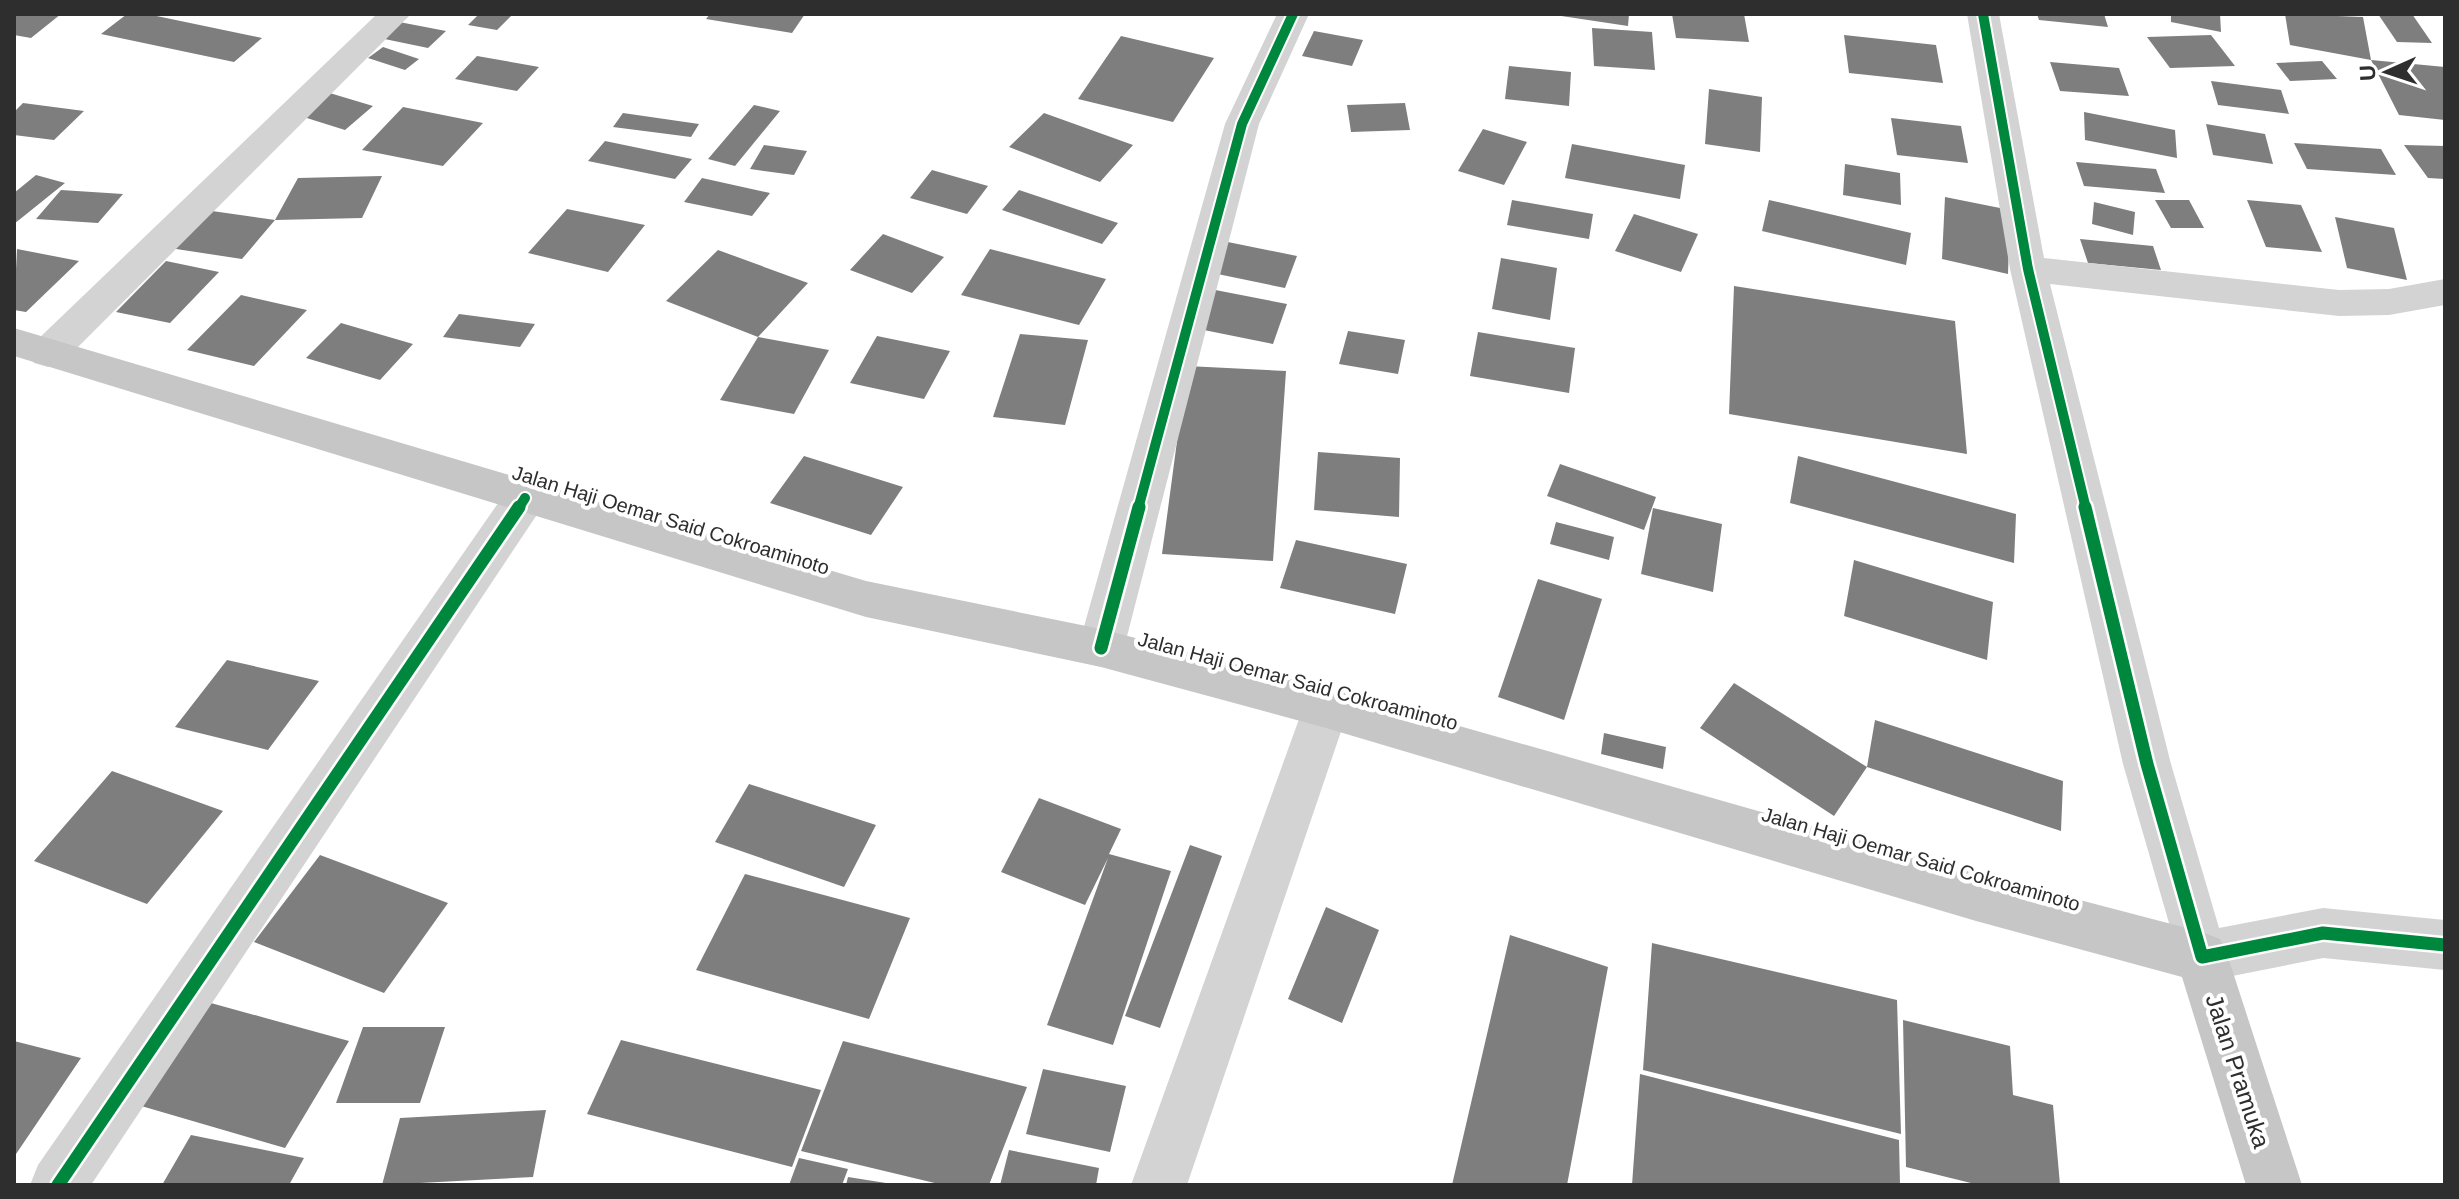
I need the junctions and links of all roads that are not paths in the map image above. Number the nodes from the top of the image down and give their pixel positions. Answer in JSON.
{"nodes":[{"id":1,"x":395,"y":14,"type":"edge"},
{"id":2,"x":1293,"y":14,"type":"edge"},
{"id":3,"x":1973,"y":15,"type":"edge"},
{"id":4,"x":2028,"y":269,"type":"junction"},
{"id":5,"x":2445,"y":292,"type":"edge"},
{"id":6,"x":31,"y":347,"type":"edge"},
{"id":7,"x":525,"y":498,"type":"junction"},
{"id":8,"x":1101,"y":648,"type":"junction"},
{"id":9,"x":1326,"y":708,"type":"junction"},
{"id":10,"x":2445,"y":945,"type":"edge"},
{"id":11,"x":2202,"y":957,"type":"junction"},
{"id":12,"x":58,"y":1185,"type":"edge"},
{"id":13,"x":1159,"y":1185,"type":"edge"},
{"id":14,"x":2274,"y":1185,"type":"edge"}],
"edges":[{"from":1,"to":6,"type":"street"},
{"from":2,"to":8,"type":"street"},
{"from":3,"to":4,"type":"street"},
{"from":4,"to":5,"type":"street"},
{"from":4,"to":11,"type":"street"},
{"from":6,"to":7,"type":"main road","name":"Jalan Haji Oemar Said Cokroaminoto"},
{"from":7,"to":8,"type":"main road","name":"Jalan Haji Oemar Said Cokroaminoto"},
{"from":7,"to":12,"type":"street"},
{"from":8,"to":9,"type":"main road","name":"Jalan Haji Oemar Said Cokroaminoto"},
{"from":9,"to":11,"type":"main road","name":"Jalan Haji Oemar Said Cokroaminoto"},
{"from":9,"to":13,"type":"street"},
{"from":10,"to":11,"type":"street"},
{"from":11,"to":14,"type":"main road","name":"Jalan Pramuka"}]}
